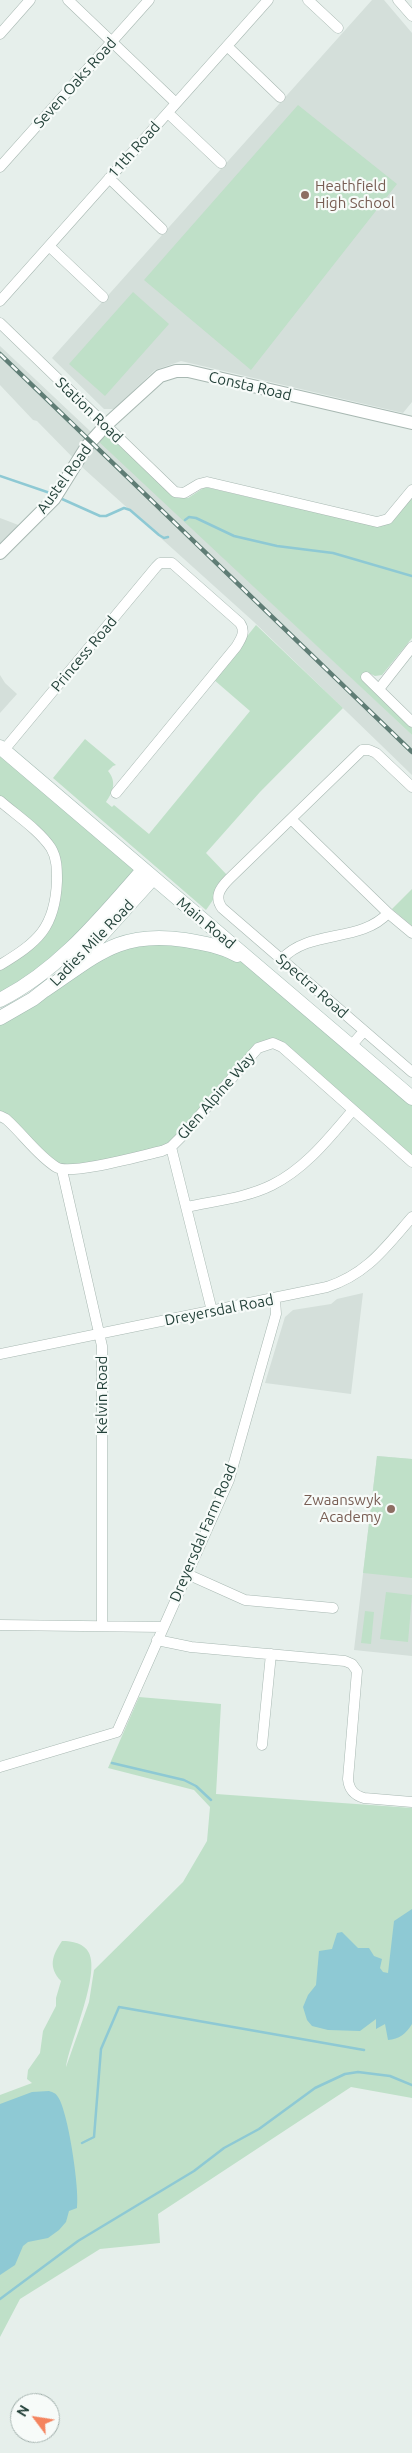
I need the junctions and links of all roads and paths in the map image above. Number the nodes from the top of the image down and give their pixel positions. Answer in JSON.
{"nodes":[{"id":1,"x":30,"y":0,"type":"edge"},
{"id":2,"x":68,"y":0,"type":"edge"},
{"id":3,"x":149,"y":0,"type":"edge"},
{"id":4,"x":268,"y":0,"type":"edge"},
{"id":5,"x":308,"y":0,"type":"edge"},
{"id":6,"x":398,"y":0,"type":"edge"},
{"id":7,"x":412,"y":16,"type":"edge"},
{"id":8,"x":338,"y":28,"type":"dead end"},
{"id":9,"x":0,"y":34,"type":"edge"},
{"id":10,"x":112,"y":41,"type":"junction"},
{"id":11,"x":227,"y":46,"type":"junction"},
{"id":12,"x":280,"y":97,"type":"dead end"},
{"id":13,"x":176,"y":103,"type":"junction"},
{"id":14,"x":168,"y":112,"type":"junction"},
{"id":15,"x":221,"y":163,"type":"dead end"},
{"id":16,"x":0,"y":167,"type":"edge"},
{"id":17,"x":109,"y":178,"type":"junction"},
{"id":18,"x":162,"y":229,"type":"dead end"},
{"id":19,"x":49,"y":246,"type":"junction"},
{"id":20,"x":103,"y":297,"type":"dead end"},
{"id":21,"x":0,"y":301,"type":"edge"},
{"id":22,"x":0,"y":323,"type":"edge"},
{"id":23,"x":412,"y":423,"type":"edge"},
{"id":24,"x":106,"y":426,"type":"junction"},
{"id":25,"x":412,"y":490,"type":"edge"},
{"id":26,"x":0,"y":553,"type":"edge"},
{"id":27,"x":412,"y":647,"type":"edge"},
{"id":28,"x":366,"y":677,"type":"dead end"},
{"id":29,"x":379,"y":689,"type":"junction"},
{"id":30,"x":412,"y":722,"type":"edge"},
{"id":31,"x":2,"y":749,"type":"edge"},
{"id":32,"x":412,"y":787,"type":"edge"},
{"id":33,"x":116,"y":792,"type":"dead end"},
{"id":34,"x":0,"y":801,"type":"edge"},
{"id":35,"x":291,"y":819,"type":"junction"},
{"id":36,"x":148,"y":874,"type":"junction"},
{"id":37,"x":388,"y":913,"type":"junction"},
{"id":38,"x":412,"y":933,"type":"edge"},
{"id":39,"x":2,"y":960,"type":"edge"},
{"id":40,"x":282,"y":960,"type":"junction"},
{"id":41,"x":265,"y":972,"type":"junction"},
{"id":42,"x":45,"y":990,"type":"junction"},
{"id":43,"x":0,"y":1000,"type":"edge"},
{"id":44,"x":0,"y":1018,"type":"edge"},
{"id":45,"x":364,"y":1031,"type":"junction"},
{"id":46,"x":352,"y":1046,"type":"junction"},
{"id":47,"x":412,"y":1072,"type":"edge"},
{"id":48,"x":412,"y":1098,"type":"edge"},
{"id":49,"x":352,"y":1110,"type":"junction"},
{"id":50,"x":0,"y":1116,"type":"edge"},
{"id":51,"x":171,"y":1147,"type":"junction"},
{"id":52,"x":412,"y":1162,"type":"edge"},
{"id":53,"x":62,"y":1170,"type":"junction"},
{"id":54,"x":187,"y":1207,"type":"junction"},
{"id":55,"x":412,"y":1217,"type":"edge"},
{"id":56,"x":275,"y":1299,"type":"junction"},
{"id":57,"x":212,"y":1311,"type":"junction"},
{"id":58,"x":100,"y":1334,"type":"junction"},
{"id":59,"x":0,"y":1354,"type":"edge"},
{"id":60,"x":187,"y":1574,"type":"junction"},
{"id":61,"x":333,"y":1608,"type":"dead end"},
{"id":62,"x":0,"y":1625,"type":"edge"},
{"id":63,"x":102,"y":1625,"type":"junction"},
{"id":64,"x":163,"y":1627,"type":"junction"},
{"id":65,"x":157,"y":1640,"type":"junction"},
{"id":66,"x":271,"y":1654,"type":"junction"},
{"id":67,"x":262,"y":1745,"type":"dead end"},
{"id":68,"x":0,"y":1767,"type":"edge"},
{"id":69,"x":412,"y":1802,"type":"edge"}],
"edges":[{"from":1,"to":9,"type":"street"},
{"from":2,"to":10,"type":"street"},
{"from":3,"to":10,"type":"street","name":"Seven Oaks Road"},
{"from":4,"to":11,"type":"street","name":"11th Road"},
{"from":5,"to":8,"type":"street"},
{"from":6,"to":7,"type":"street"},
{"from":10,"to":13,"type":"street"},
{"from":10,"to":16,"type":"street","name":"Seven Oaks Road"},
{"from":11,"to":12,"type":"street"},
{"from":11,"to":13,"type":"street","name":"11th Road"},
{"from":13,"to":14,"type":"street","name":"11th Road"},
{"from":14,"to":15,"type":"street"},
{"from":14,"to":17,"type":"street","name":"11th Road"},
{"from":17,"to":18,"type":"street"},
{"from":17,"to":19,"type":"street","name":"11th Road"},
{"from":19,"to":20,"type":"street"},
{"from":19,"to":21,"type":"street","name":"11th Road"},
{"from":22,"to":24,"type":"street","name":"Station Road"},
{"from":23,"to":24,"type":"street","name":"Consta Road"},
{"from":24,"to":25,"type":"street","name":"Station Road"},
{"from":24,"to":26,"type":"street","name":"Austel Road"},
{"from":27,"to":29,"type":"street"},
{"from":28,"to":29,"type":"street"},
{"from":29,"to":30,"type":"street"},
{"from":31,"to":33,"type":"street","name":"Princess Road"},
{"from":31,"to":36,"type":"main road","name":"Main Road"},
{"from":32,"to":35,"type":"street"},
{"from":34,"to":39,"type":"street"},
{"from":35,"to":37,"type":"street"},
{"from":35,"to":40,"type":"street","name":"Spectra Road"},
{"from":36,"to":41,"type":"main road","name":"Main Road"},
{"from":36,"to":42,"type":"main road","name":"Ladies Mile Road"},
{"from":36,"to":43,"type":"main road","name":"Ladies Mile Road"},
{"from":37,"to":38,"type":"street"},
{"from":37,"to":40,"type":"street"},
{"from":40,"to":45,"type":"street","name":"Spectra Road"},
{"from":41,"to":42,"type":"main road"},
{"from":41,"to":46,"type":"main road","name":"Main Road"},
{"from":42,"to":44,"type":"main road","name":"Ladies Mile Road"},
{"from":45,"to":46,"type":"street"},
{"from":45,"to":47,"type":"street","name":"Spectra Road"},
{"from":46,"to":48,"type":"main road","name":"Main Road"},
{"from":49,"to":51,"type":"street","name":"Glen Alpine Way"},
{"from":49,"to":52,"type":"street","name":"Glen Alpine Way"},
{"from":49,"to":54,"type":"street"},
{"from":50,"to":53,"type":"street"},
{"from":51,"to":53,"type":"street","name":"Glen Alpine Way"},
{"from":51,"to":54,"type":"street"},
{"from":53,"to":58,"type":"street","name":"Kelvin Road"},
{"from":54,"to":57,"type":"street"},
{"from":55,"to":56,"type":"street","name":"Dreyersdal Road"},
{"from":56,"to":57,"type":"street","name":"Dreyersdal Road"},
{"from":56,"to":60,"type":"street","name":"Dreyersdal Farm Road"},
{"from":57,"to":58,"type":"street","name":"Dreyersdal Road"},
{"from":58,"to":59,"type":"street","name":"Dreyersdal Road"},
{"from":58,"to":63,"type":"street","name":"Kelvin Road"},
{"from":60,"to":61,"type":"street"},
{"from":60,"to":64,"type":"street","name":"Dreyersdal Farm Road"},
{"from":62,"to":63,"type":"street"},
{"from":63,"to":64,"type":"street"},
{"from":64,"to":65,"type":"street","name":"Dreyersdal Farm Road"},
{"from":65,"to":66,"type":"street"},
{"from":65,"to":68,"type":"street","name":"Dreyersdal Farm Road"},
{"from":66,"to":67,"type":"street"},
{"from":66,"to":69,"type":"street"}]}
